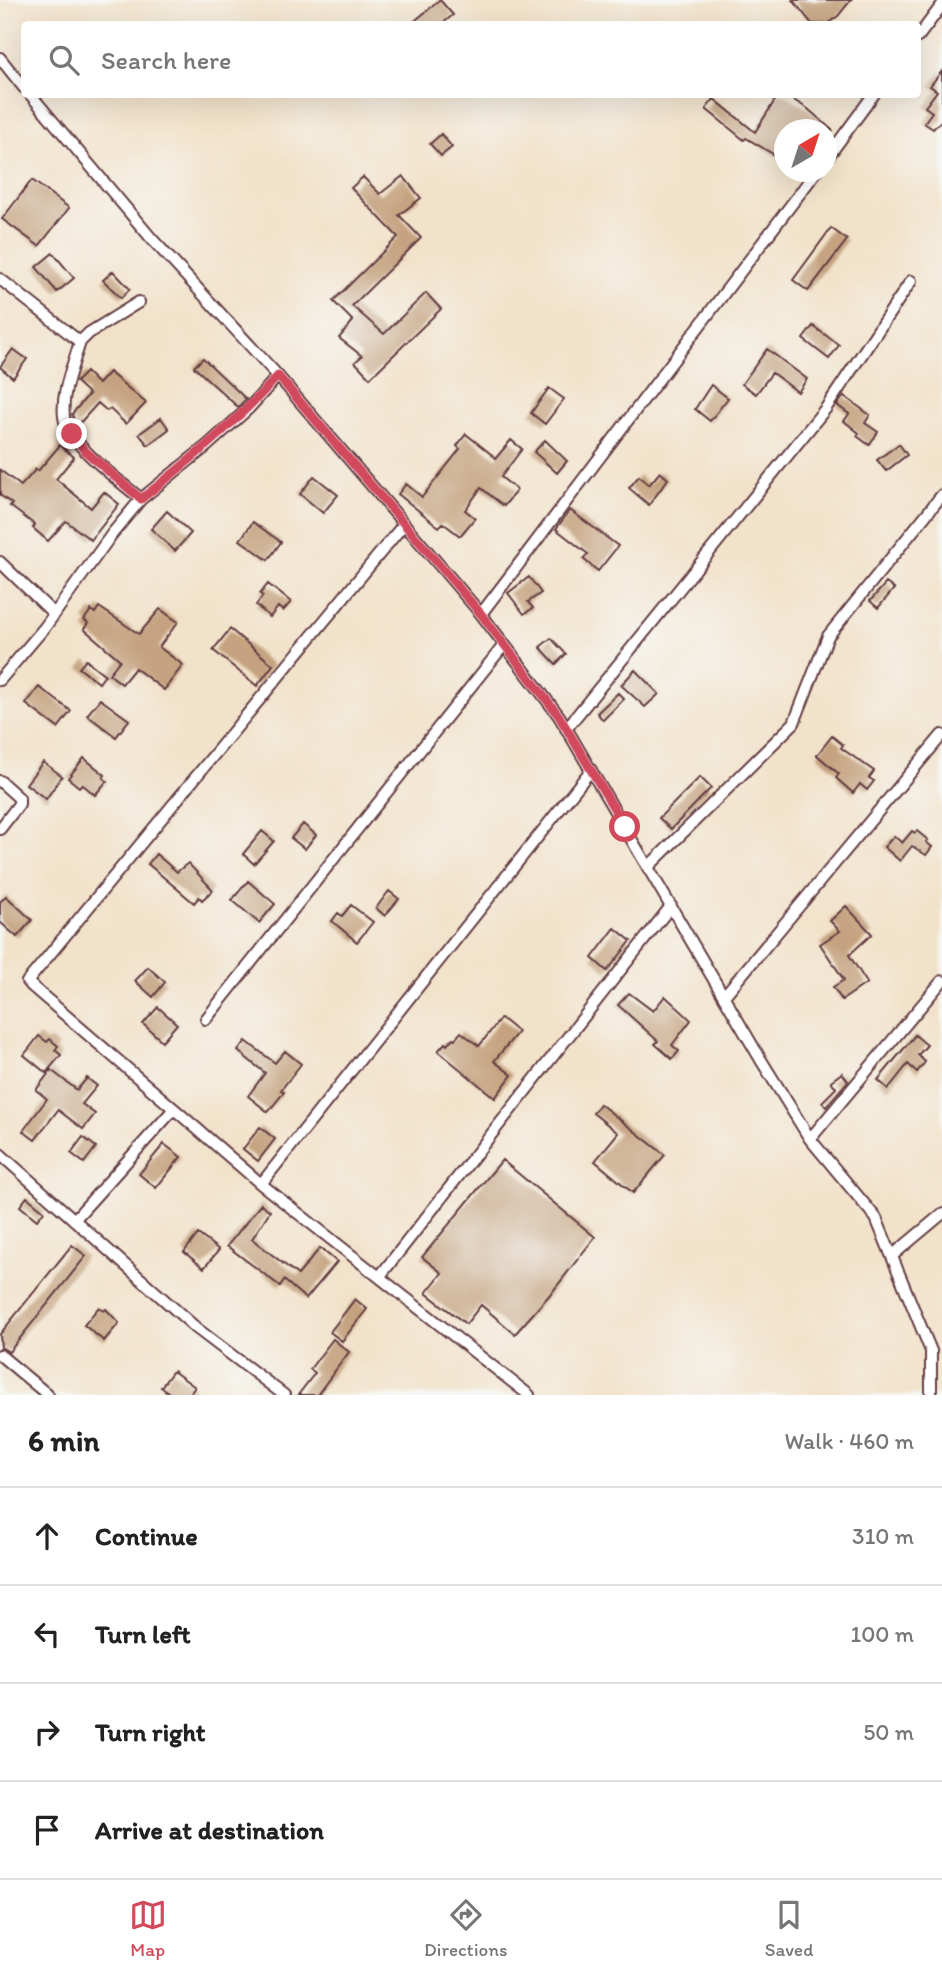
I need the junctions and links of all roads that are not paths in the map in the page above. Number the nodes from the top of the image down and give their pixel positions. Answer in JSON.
{"nodes":[{"id":1,"x":942,"y":5,"type":"edge"},
{"id":2,"x":921,"y":33,"type":"edge"},
{"id":3,"x":0,"y":58,"type":"edge"},
{"id":4,"x":21,"y":84,"type":"edge"},
{"id":5,"x":33,"y":98,"type":"edge"},
{"id":6,"x":871,"y":98,"type":"edge"},
{"id":7,"x":837,"y":144,"type":"edge"},
{"id":8,"x":808,"y":182,"type":"edge"},
{"id":9,"x":0,"y":279,"type":"edge"},
{"id":10,"x":911,"y":281,"type":"dead end"},
{"id":11,"x":139,"y":302,"type":"dead end"},
{"id":12,"x":80,"y":342,"type":"junction"},
{"id":13,"x":278,"y":376,"type":"junction"},
{"id":14,"x":942,"y":495,"type":"edge"},
{"id":15,"x":141,"y":499,"type":"junction"},
{"id":16,"x":404,"y":524,"type":"junction"},
{"id":17,"x":0,"y":562,"type":"edge"},
{"id":18,"x":54,"y":614,"type":"junction"},
{"id":19,"x":481,"y":614,"type":"junction"},
{"id":20,"x":504,"y":645,"type":"junction"},
{"id":21,"x":0,"y":680,"type":"edge"},
{"id":22,"x":566,"y":729,"type":"junction"},
{"id":23,"x":942,"y":735,"type":"edge"},
{"id":24,"x":591,"y":770,"type":"junction"},
{"id":25,"x":0,"y":781,"type":"edge"},
{"id":26,"x":0,"y":830,"type":"edge"},
{"id":27,"x":648,"y":867,"type":"junction"},
{"id":28,"x":671,"y":906,"type":"junction"},
{"id":29,"x":942,"y":981,"type":"edge"},
{"id":30,"x":724,"y":996,"type":"junction"},
{"id":31,"x":206,"y":1019,"type":"dead end"},
{"id":32,"x":173,"y":1110,"type":"junction"},
{"id":33,"x":810,"y":1139,"type":"junction"},
{"id":34,"x":0,"y":1154,"type":"edge"},
{"id":35,"x":261,"y":1184,"type":"junction"},
{"id":36,"x":942,"y":1214,"type":"edge"},
{"id":37,"x":74,"y":1220,"type":"junction"},
{"id":38,"x":893,"y":1255,"type":"junction"},
{"id":39,"x":380,"y":1276,"type":"junction"},
{"id":40,"x":937,"y":1349,"type":"edge"},
{"id":41,"x":0,"y":1355,"type":"edge"},
{"id":42,"x":48,"y":1395,"type":"edge"},
{"id":43,"x":284,"y":1395,"type":"edge"},
{"id":44,"x":528,"y":1395,"type":"edge"},
{"id":45,"x":931,"y":1395,"type":"edge"}],
"edges":[{"from":1,"to":2,"type":"street"},
{"from":3,"to":4,"type":"street"},
{"from":5,"to":13,"type":"street"},
{"from":6,"to":7,"type":"street"},
{"from":8,"to":19,"type":"street"},
{"from":9,"to":12,"type":"street"},
{"from":10,"to":22,"type":"street"},
{"from":11,"to":12,"type":"street"},
{"from":12,"to":15,"type":"street"},
{"from":13,"to":15,"type":"street"},
{"from":13,"to":16,"type":"street"},
{"from":14,"to":27,"type":"street"},
{"from":15,"to":18,"type":"street"},
{"from":16,"to":19,"type":"street"},
{"from":16,"to":32,"type":"street"},
{"from":17,"to":18,"type":"street"},
{"from":18,"to":21,"type":"street"},
{"from":19,"to":20,"type":"street"},
{"from":20,"to":22,"type":"street"},
{"from":20,"to":31,"type":"street"},
{"from":22,"to":24,"type":"street"},
{"from":23,"to":30,"type":"street"},
{"from":24,"to":27,"type":"street"},
{"from":24,"to":35,"type":"street"},
{"from":25,"to":26,"type":"street"},
{"from":27,"to":28,"type":"street"},
{"from":28,"to":30,"type":"street"},
{"from":28,"to":39,"type":"street"},
{"from":29,"to":33,"type":"street"},
{"from":30,"to":33,"type":"street"},
{"from":32,"to":35,"type":"street"},
{"from":32,"to":37,"type":"street"},
{"from":33,"to":38,"type":"street"},
{"from":34,"to":37,"type":"street"},
{"from":35,"to":39,"type":"street"},
{"from":36,"to":38,"type":"street"},
{"from":37,"to":43,"type":"street"},
{"from":38,"to":40,"type":"street"},
{"from":39,"to":44,"type":"street"},
{"from":40,"to":45,"type":"street"},
{"from":41,"to":42,"type":"street"}]}
